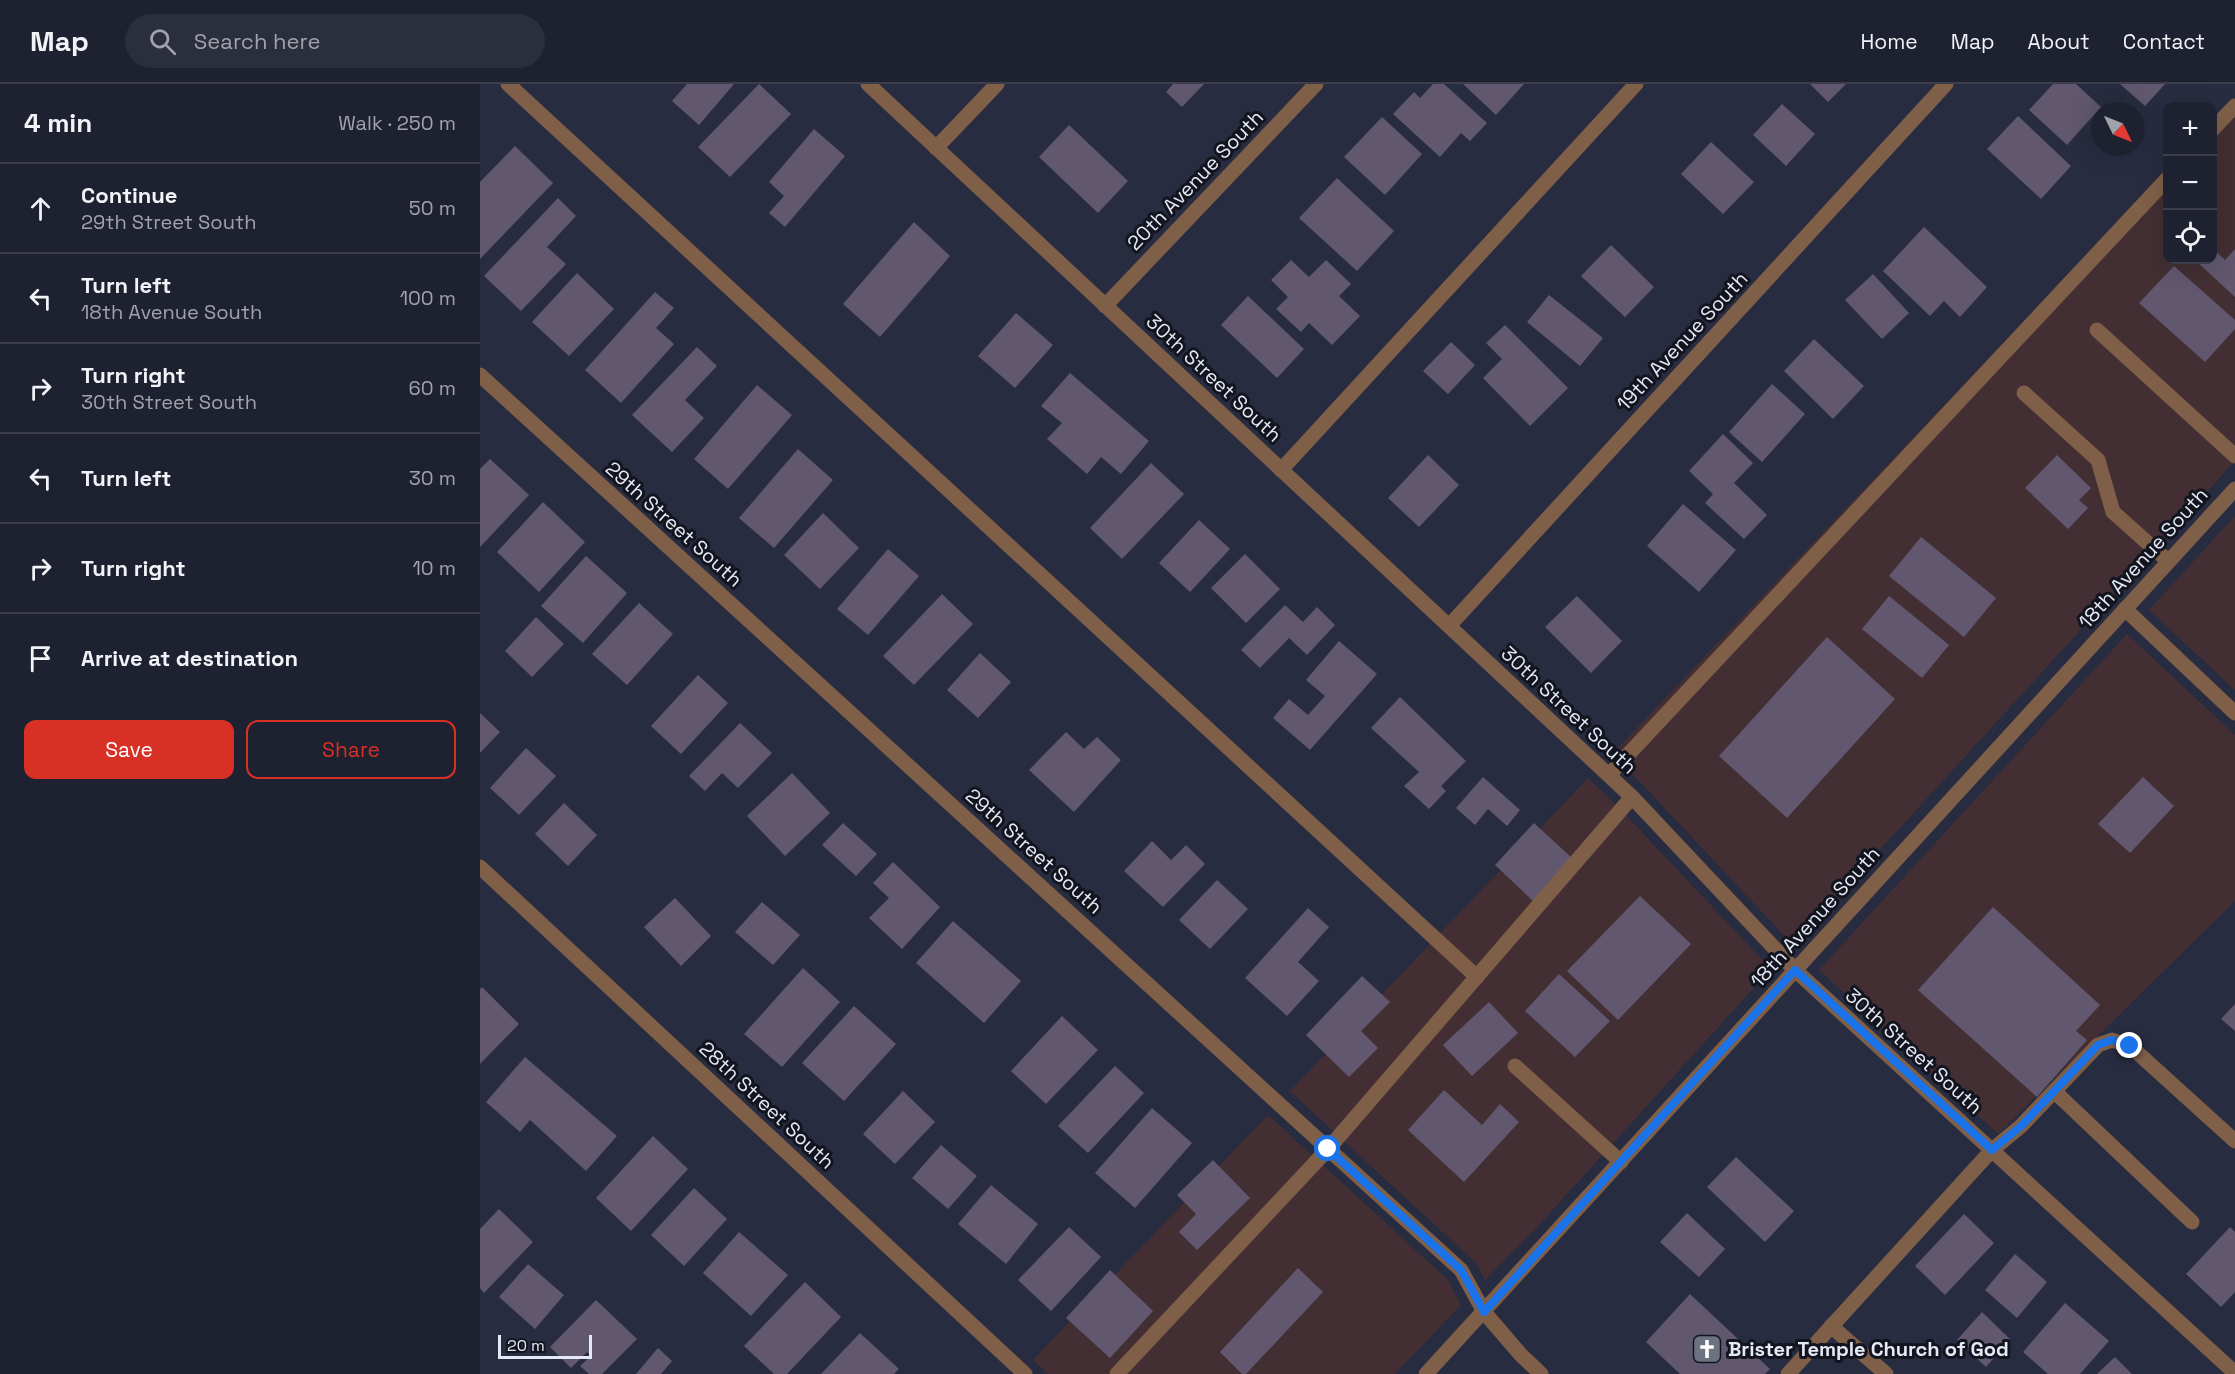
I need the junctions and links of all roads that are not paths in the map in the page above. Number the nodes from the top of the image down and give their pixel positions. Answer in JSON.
{"nodes":[{"id":1,"x":508,"y":84,"type":"edge"},
{"id":2,"x":868,"y":84,"type":"edge"},
{"id":3,"x":997,"y":84,"type":"edge"},
{"id":4,"x":1316,"y":84,"type":"edge"},
{"id":5,"x":1636,"y":84,"type":"edge"},
{"id":6,"x":1946,"y":84,"type":"edge"},
{"id":7,"x":2235,"y":106,"type":"edge"},
{"id":8,"x":2217,"y":125,"type":"edge"},
{"id":9,"x":936,"y":148,"type":"junction"},
{"id":10,"x":2163,"y":183,"type":"edge"},
{"id":11,"x":1105,"y":306,"type":"junction"},
{"id":12,"x":2097,"y":330,"type":"dead end"},
{"id":13,"x":480,"y":375,"type":"edge"},
{"id":14,"x":2024,"y":393,"type":"dead end"},
{"id":15,"x":2235,"y":456,"type":"edge"},
{"id":16,"x":1281,"y":470,"type":"junction"},
{"id":17,"x":2235,"y":489,"type":"edge"},
{"id":18,"x":2168,"y":561,"type":"junction"},
{"id":19,"x":2125,"y":609,"type":"junction"},
{"id":20,"x":1449,"y":626,"type":"junction"},
{"id":21,"x":2235,"y":712,"type":"edge"},
{"id":22,"x":1609,"y":775,"type":"junction"},
{"id":23,"x":1632,"y":797,"type":"junction"},
{"id":24,"x":480,"y":867,"type":"edge"},
{"id":25,"x":1795,"y":970,"type":"junction"},
{"id":26,"x":1477,"y":977,"type":"junction"},
{"id":27,"x":1515,"y":1066,"type":"dead end"},
{"id":28,"x":2055,"y":1091,"type":"junction"},
{"id":29,"x":2235,"y":1141,"type":"edge"},
{"id":30,"x":1328,"y":1149,"type":"junction"},
{"id":31,"x":1992,"y":1150,"type":"junction"},
{"id":32,"x":1622,"y":1162,"type":"junction"},
{"id":33,"x":2192,"y":1222,"type":"dead end"},
{"id":34,"x":1484,"y":1312,"type":"junction"},
{"id":35,"x":1831,"y":1326,"type":"junction"},
{"id":36,"x":2235,"y":1372,"type":"edge"},
{"id":37,"x":1025,"y":1374,"type":"edge"},
{"id":38,"x":1117,"y":1374,"type":"edge"},
{"id":39,"x":1426,"y":1374,"type":"edge"},
{"id":40,"x":1541,"y":1374,"type":"edge"},
{"id":41,"x":1788,"y":1374,"type":"edge"},
{"id":42,"x":1886,"y":1374,"type":"edge"}],
"edges":[{"from":1,"to":26,"type":"street"},
{"from":2,"to":9,"type":"street","name":"30th Street South"},
{"from":3,"to":9,"type":"street"},
{"from":4,"to":11,"type":"street","name":"20th Avenue South"},
{"from":5,"to":16,"type":"street"},
{"from":6,"to":20,"type":"street","name":"19th Avenue South"},
{"from":7,"to":8,"type":"street"},
{"from":9,"to":11,"type":"street","name":"30th Street South"},
{"from":10,"to":22,"type":"street"},
{"from":11,"to":16,"type":"street","name":"30th Street South"},
{"from":12,"to":15,"type":"street"},
{"from":13,"to":30,"type":"street","name":"29th Street South"},
{"from":14,"to":18,"type":"street"},
{"from":16,"to":20,"type":"street","name":"30th Street South"},
{"from":17,"to":18,"type":"street","name":"18th Avenue South"},
{"from":18,"to":19,"type":"street","name":"18th Avenue South"},
{"from":19,"to":21,"type":"street"},
{"from":19,"to":25,"type":"street","name":"18th Avenue South"},
{"from":20,"to":22,"type":"street","name":"30th Street South"},
{"from":22,"to":23,"type":"street","name":"30th Street South"},
{"from":23,"to":25,"type":"street","name":"30th Street South"},
{"from":23,"to":26,"type":"street"},
{"from":24,"to":37,"type":"street","name":"28th Street South"},
{"from":25,"to":31,"type":"street","name":"30th Street South"},
{"from":25,"to":32,"type":"street","name":"18th Avenue South"},
{"from":26,"to":30,"type":"street"},
{"from":27,"to":32,"type":"street"},
{"from":28,"to":29,"type":"street"},
{"from":28,"to":31,"type":"street"},
{"from":28,"to":33,"type":"street"},
{"from":30,"to":34,"type":"street","name":"29th Street South"},
{"from":30,"to":38,"type":"street"},
{"from":31,"to":35,"type":"street"},
{"from":31,"to":36,"type":"street","name":"30th Street South"},
{"from":32,"to":34,"type":"street","name":"18th Avenue South"},
{"from":34,"to":39,"type":"street","name":"18th Avenue South"},
{"from":34,"to":40,"type":"street","name":"29th Street South"},
{"from":35,"to":41,"type":"street"},
{"from":35,"to":42,"type":"street"}]}
